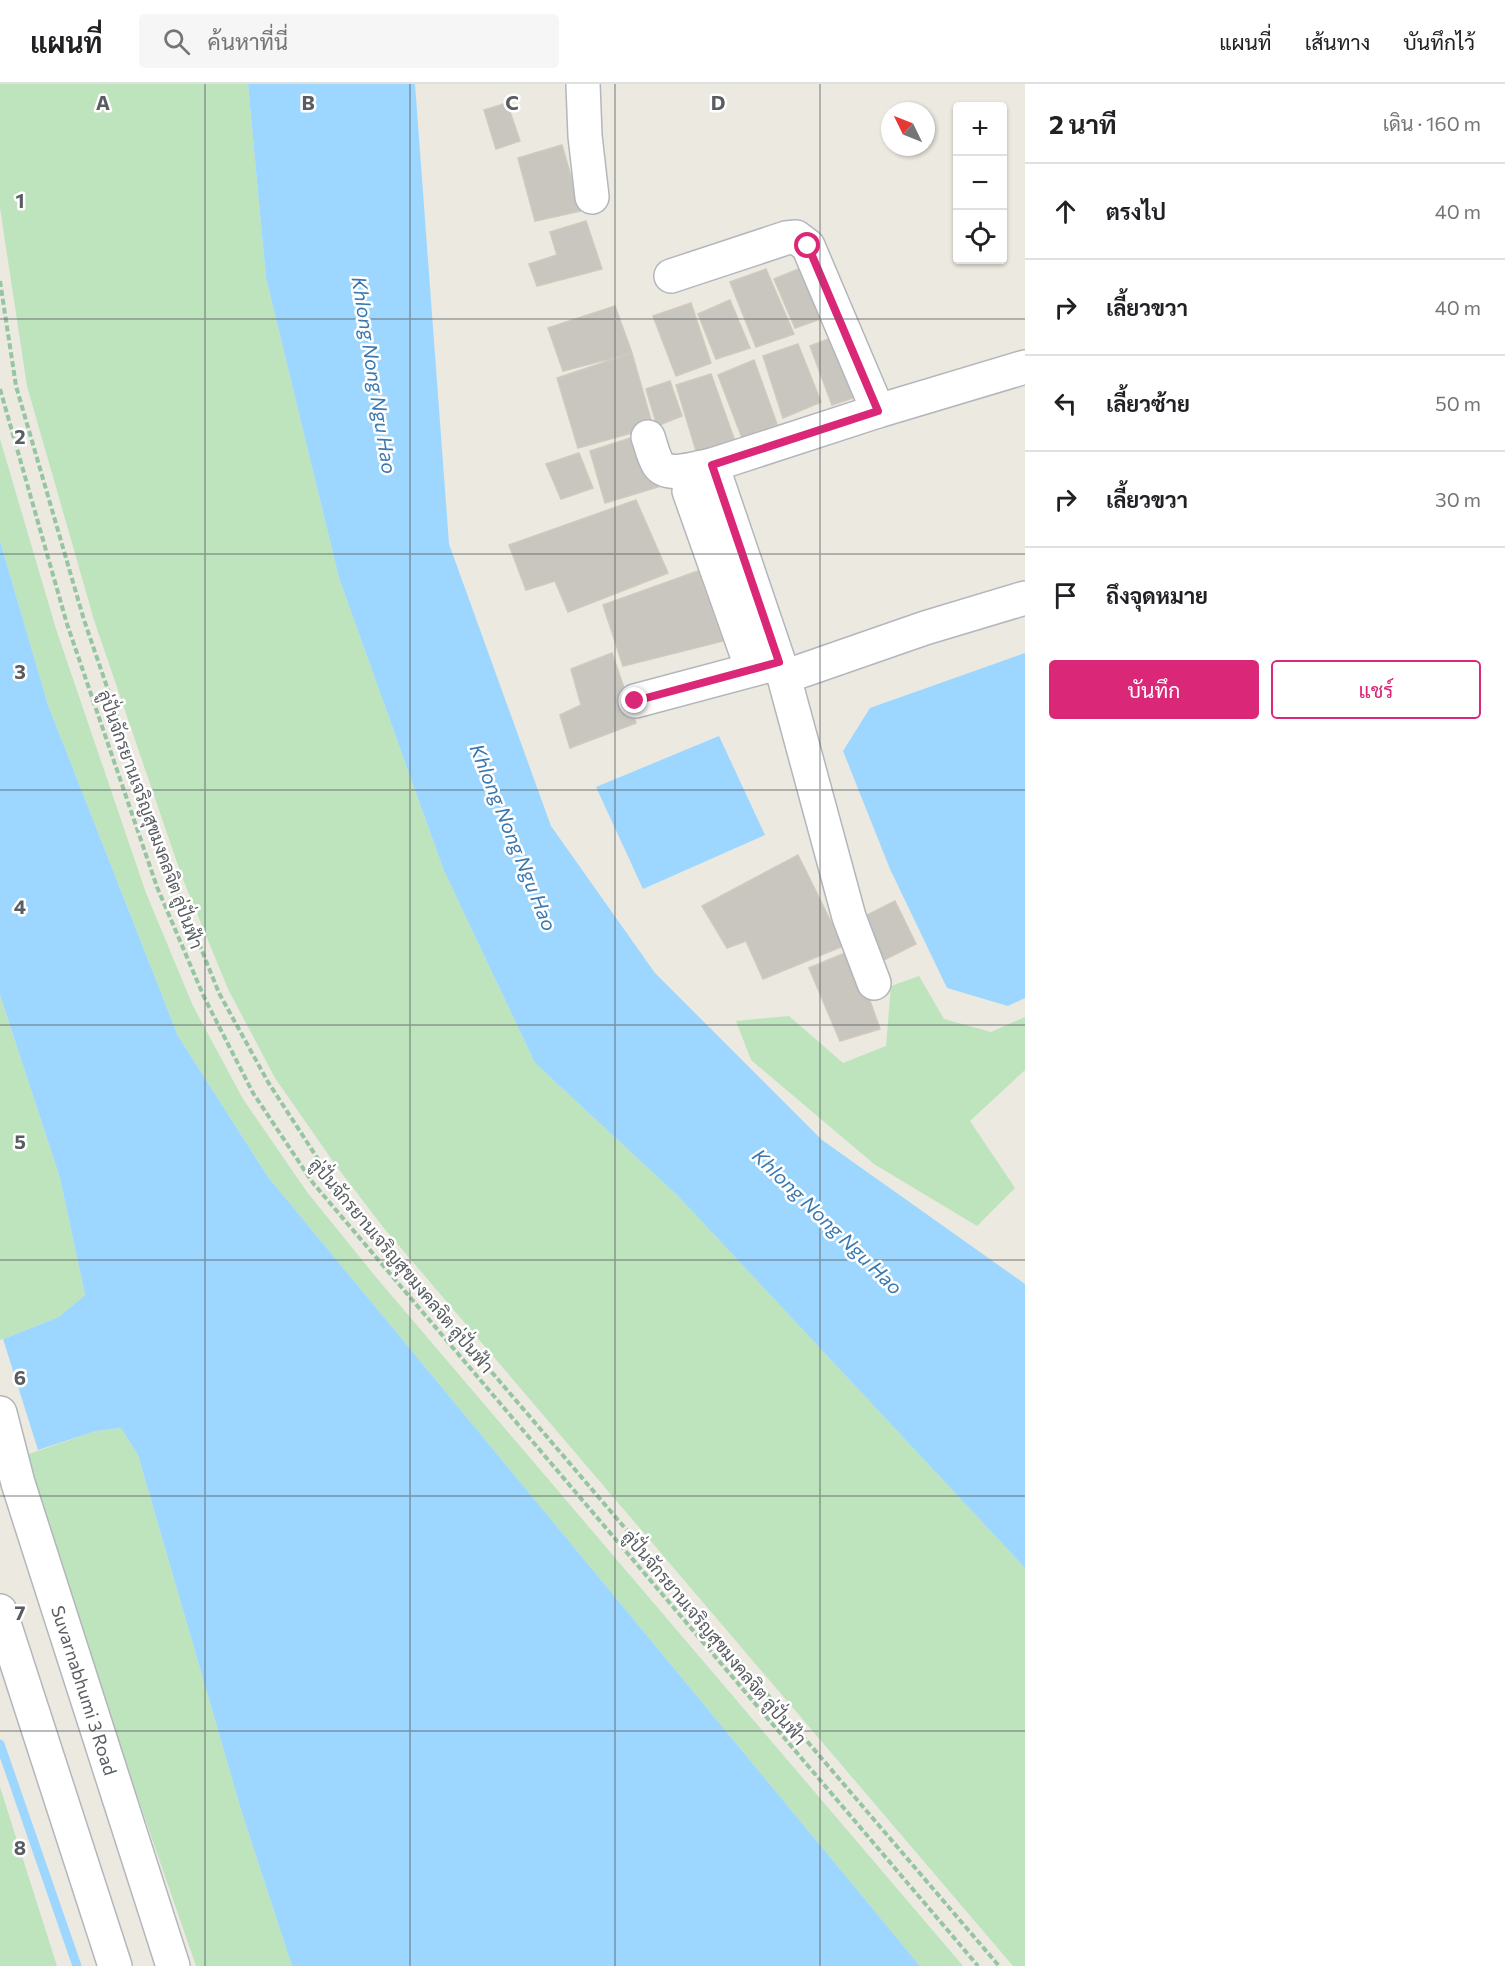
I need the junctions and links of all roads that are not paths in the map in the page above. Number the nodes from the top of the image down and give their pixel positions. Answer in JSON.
{"nodes":[{"id":1,"x":583,"y":84,"type":"edge"},
{"id":2,"x":592,"y":197,"type":"dead end"},
{"id":3,"x":671,"y":276,"type":"dead end"},
{"id":4,"x":1025,"y":367,"type":"edge"},
{"id":5,"x":878,"y":411,"type":"junction"},
{"id":6,"x":648,"y":437,"type":"dead end"},
{"id":7,"x":712,"y":465,"type":"junction"},
{"id":8,"x":689,"y":491,"type":"dead end"},
{"id":9,"x":1025,"y":598,"type":"edge"},
{"id":10,"x":772,"y":670,"type":"junction"},
{"id":11,"x":635,"y":701,"type":"dead end"},
{"id":12,"x":874,"y":983,"type":"dead end"},
{"id":13,"x":0,"y":1413,"type":"edge"},
{"id":14,"x":0,"y":1611,"type":"edge"},
{"id":15,"x":115,"y":1966,"type":"edge"},
{"id":16,"x":173,"y":1966,"type":"edge"}],
"edges":[{"from":1,"to":2,"type":"street"},
{"from":3,"to":5,"type":"street"},
{"from":4,"to":5,"type":"street"},
{"from":5,"to":7,"type":"street"},
{"from":6,"to":7,"type":"street"},
{"from":7,"to":10,"type":"street"},
{"from":8,"to":10,"type":"street"},
{"from":9,"to":10,"type":"street"},
{"from":10,"to":11,"type":"street"},
{"from":10,"to":12,"type":"street"},
{"from":13,"to":16,"type":"street","name":"Suvarnabhumi 3 Road"},
{"from":14,"to":15,"type":"street"}]}
